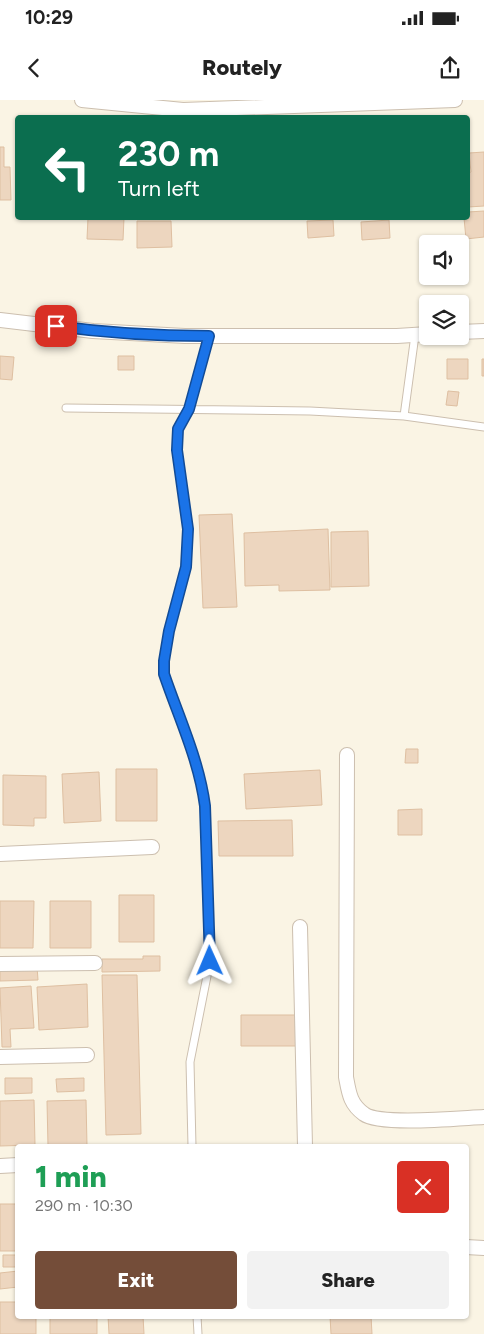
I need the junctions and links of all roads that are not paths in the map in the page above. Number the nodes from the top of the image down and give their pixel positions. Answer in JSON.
{"nodes":[{"id":1,"x":82,"y":100,"type":"edge"},
{"id":2,"x":456,"y":100,"type":"edge"},
{"id":3,"x":0,"y":320,"type":"edge"},
{"id":4,"x":484,"y":331,"type":"edge"},
{"id":5,"x":469,"y":332,"type":"edge"},
{"id":6,"x":419,"y":335,"type":"edge"},
{"id":7,"x":209,"y":336,"type":"junction"},
{"id":8,"x":419,"y":345,"type":"edge"},
{"id":9,"x":66,"y":408,"type":"dead end"},
{"id":10,"x":189,"y":409,"type":"junction"},
{"id":11,"x":404,"y":416,"type":"junction"},
{"id":12,"x":484,"y":427,"type":"edge"},
{"id":13,"x":348,"y":755,"type":"dead end"},
{"id":14,"x":152,"y":847,"type":"dead end"},
{"id":15,"x":0,"y":854,"type":"edge"},
{"id":16,"x":300,"y":927,"type":"dead end"},
{"id":17,"x":96,"y":963,"type":"dead end"},
{"id":18,"x":0,"y":964,"type":"edge"},
{"id":19,"x":86,"y":1055,"type":"dead end"},
{"id":20,"x":0,"y":1057,"type":"edge"},
{"id":21,"x":484,"y":1117,"type":"edge"},
{"id":22,"x":192,"y":1144,"type":"edge"},
{"id":23,"x":305,"y":1144,"type":"edge"},
{"id":24,"x":0,"y":1166,"type":"edge"},
{"id":25,"x":15,"y":1166,"type":"edge"},
{"id":26,"x":469,"y":1248,"type":"edge"},
{"id":27,"x":484,"y":1248,"type":"edge"},
{"id":28,"x":197,"y":1319,"type":"edge"},
{"id":29,"x":198,"y":1334,"type":"edge"}],
"edges":[{"from":1,"to":2,"type":"street"},
{"from":3,"to":7,"type":"street"},
{"from":4,"to":5,"type":"street"},
{"from":6,"to":7,"type":"street"},
{"from":7,"to":10,"type":"lane"},
{"from":8,"to":11,"type":"lane"},
{"from":9,"to":10,"type":"lane"},
{"from":10,"to":11,"type":"lane"},
{"from":10,"to":22,"type":"lane"},
{"from":11,"to":12,"type":"lane"},
{"from":13,"to":21,"type":"street"},
{"from":14,"to":15,"type":"street"},
{"from":16,"to":23,"type":"street"},
{"from":17,"to":18,"type":"street"},
{"from":19,"to":20,"type":"street"},
{"from":24,"to":25,"type":"street"},
{"from":26,"to":27,"type":"street"},
{"from":28,"to":29,"type":"lane"}]}
